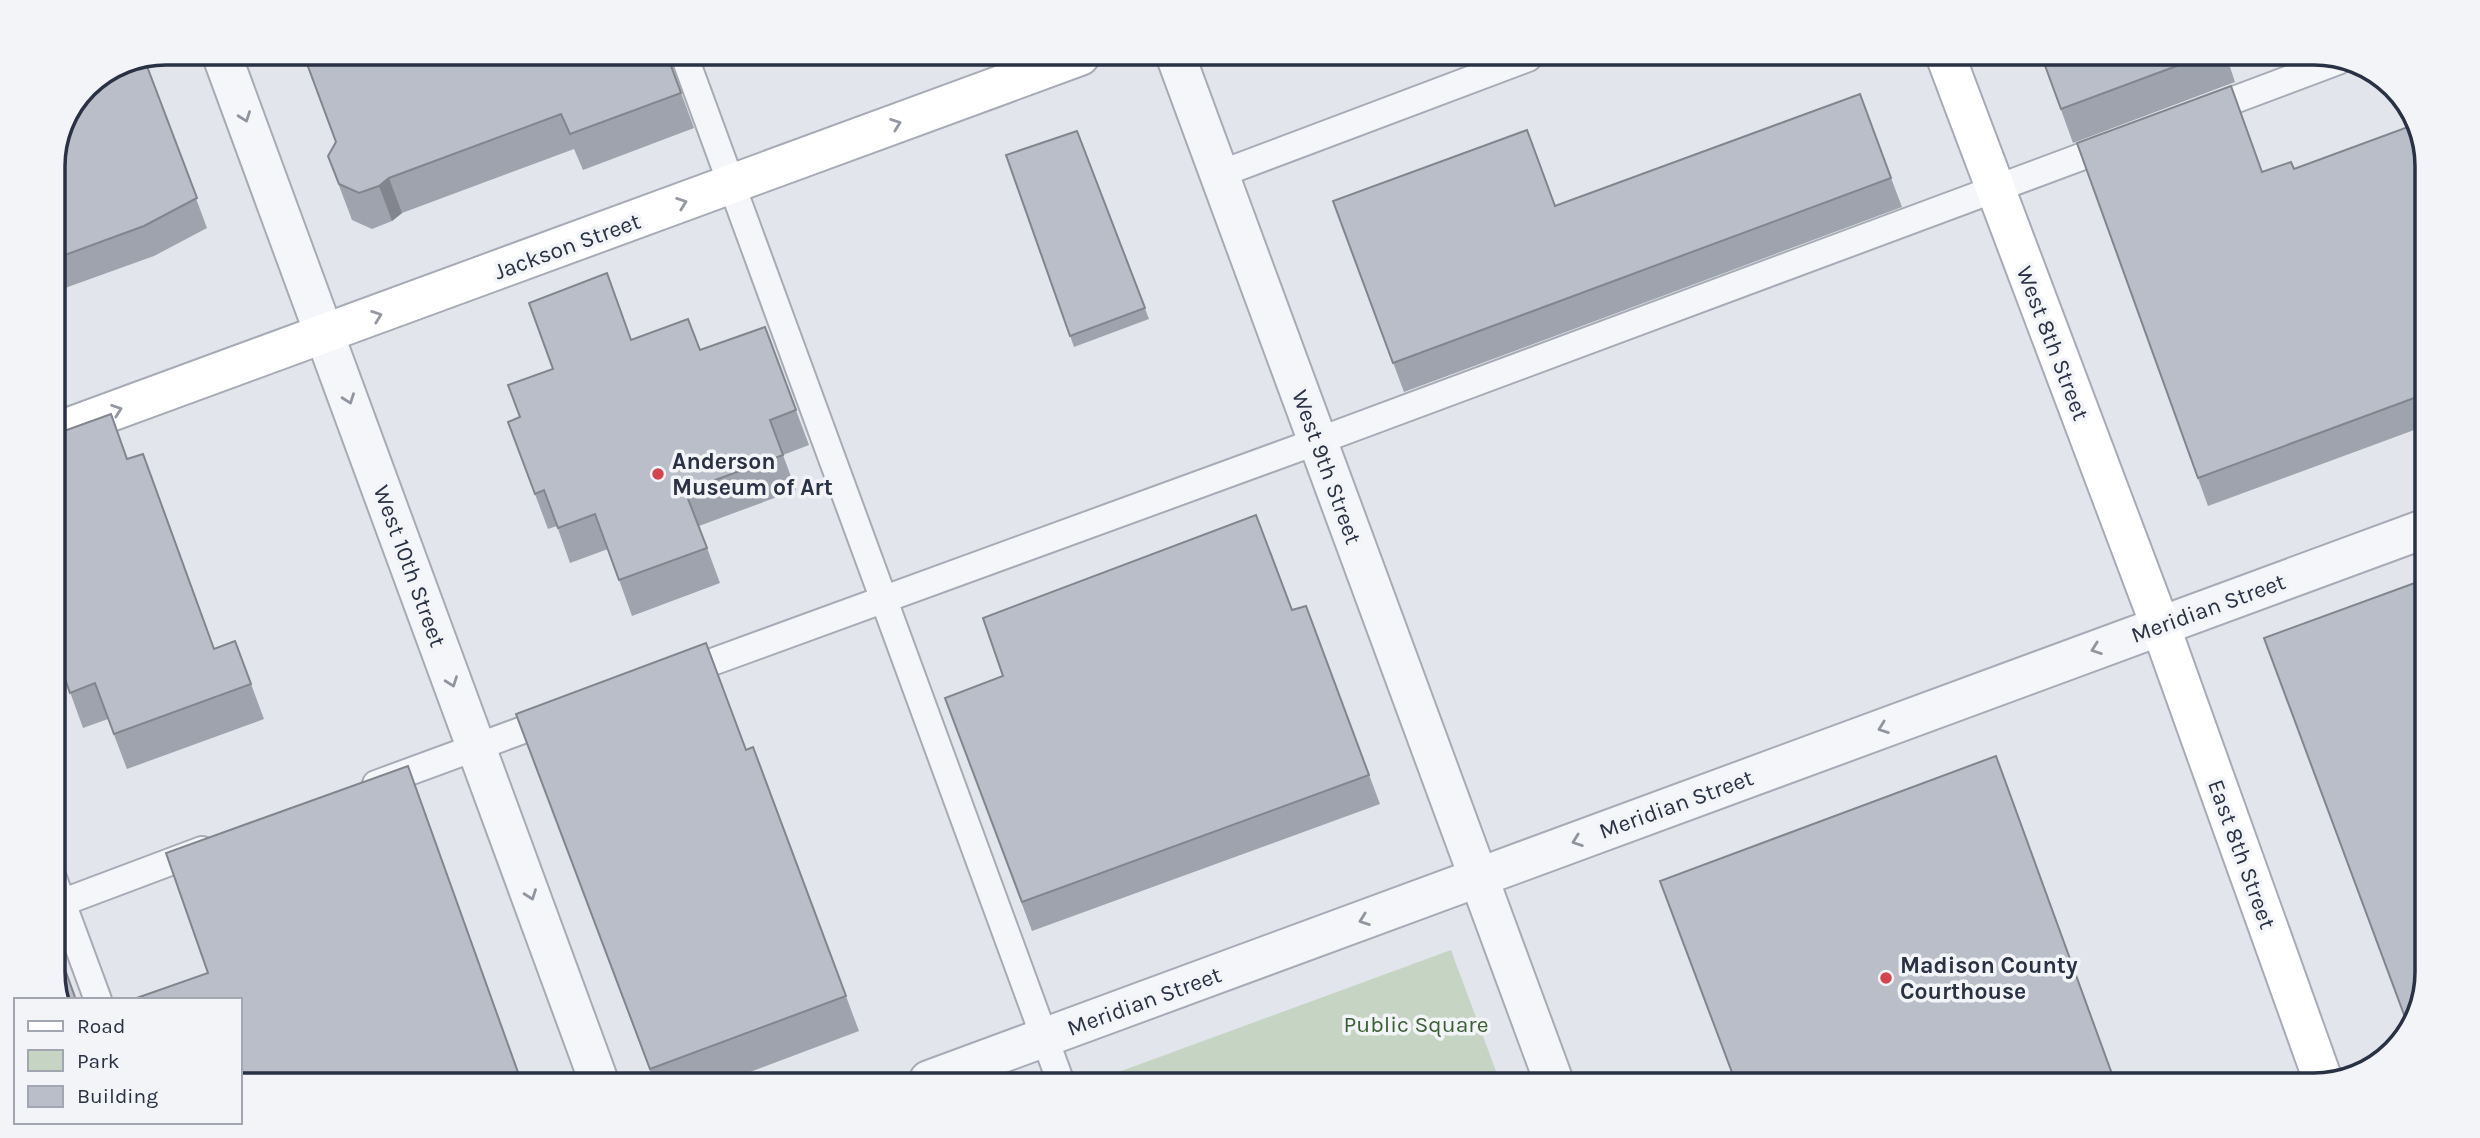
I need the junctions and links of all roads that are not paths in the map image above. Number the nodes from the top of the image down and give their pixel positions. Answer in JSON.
{"nodes":[{"id":1,"x":225,"y":65,"type":"edge"},
{"id":2,"x":688,"y":65,"type":"edge"},
{"id":3,"x":1056,"y":65,"type":"edge"},
{"id":4,"x":1179,"y":65,"type":"edge"},
{"id":5,"x":1509,"y":65,"type":"edge"},
{"id":6,"x":1949,"y":65,"type":"edge"},
{"id":7,"x":2324,"y":66,"type":"edge"},
{"id":8,"x":2173,"y":122,"type":"edge"},
{"id":9,"x":2135,"y":136,"type":"edge"},
{"id":10,"x":1220,"y":174,"type":"junction"},
{"id":11,"x":733,"y":185,"type":"junction"},
{"id":12,"x":1995,"y":188,"type":"junction"},
{"id":13,"x":325,"y":335,"type":"junction"},
{"id":14,"x":65,"y":429,"type":"edge"},
{"id":15,"x":1318,"y":442,"type":"junction"},
{"id":16,"x":2415,"y":532,"type":"edge"},
{"id":17,"x":884,"y":601,"type":"junction"},
{"id":18,"x":2160,"y":625,"type":"junction"},
{"id":19,"x":660,"y":681,"type":"edge"},
{"id":20,"x":581,"y":709,"type":"edge"},
{"id":21,"x":476,"y":747,"type":"junction"},
{"id":22,"x":346,"y":795,"type":"edge"},
{"id":23,"x":230,"y":839,"type":"edge"},
{"id":24,"x":1478,"y":877,"type":"junction"},
{"id":25,"x":65,"y":902,"type":"edge"},
{"id":26,"x":65,"y":924,"type":"edge"},
{"id":27,"x":97,"y":998,"type":"edge"},
{"id":28,"x":1044,"y":1038,"type":"junction"},
{"id":29,"x":596,"y":1073,"type":"edge"},
{"id":30,"x":948,"y":1073,"type":"edge"},
{"id":31,"x":1057,"y":1073,"type":"edge"},
{"id":32,"x":1551,"y":1073,"type":"edge"},
{"id":33,"x":2320,"y":1073,"type":"edge"}],
"edges":[{"from":1,"to":13,"type":"street","name":"West 10th Street","one_way":true},
{"from":2,"to":11,"type":"lane"},
{"from":11,"to":3,"type":"main road","name":"Jackson Street","one_way":true},
{"from":4,"to":10,"type":"street","name":"West 9th Street"},
{"from":5,"to":10,"type":"lane"},
{"from":6,"to":12,"type":"main road","name":"West 8th Street"},
{"from":7,"to":8,"type":"lane"},
{"from":9,"to":12,"type":"lane"},
{"from":10,"to":15,"type":"street","name":"West 9th Street"},
{"from":13,"to":11,"type":"main road","name":"Jackson Street","one_way":true},
{"from":11,"to":17,"type":"lane"},
{"from":12,"to":15,"type":"lane"},
{"from":12,"to":18,"type":"main road","name":"West 8th Street"},
{"from":14,"to":13,"type":"main road","name":"Jackson Street","one_way":true},
{"from":13,"to":21,"type":"street","name":"West 10th Street","one_way":true},
{"from":15,"to":17,"type":"lane"},
{"from":15,"to":24,"type":"street","name":"West 9th Street"},
{"from":16,"to":18,"type":"street","name":"Meridian Street"},
{"from":17,"to":19,"type":"lane"},
{"from":17,"to":28,"type":"lane"},
{"from":18,"to":24,"type":"street","name":"Meridian Street","one_way":true},
{"from":18,"to":33,"type":"main road","name":"East 8th Street"},
{"from":20,"to":21,"type":"lane"},
{"from":21,"to":22,"type":"lane"},
{"from":21,"to":29,"type":"street","name":"West 10th Street","one_way":true},
{"from":23,"to":25,"type":"lane"},
{"from":24,"to":28,"type":"street","name":"Meridian Street","one_way":true},
{"from":24,"to":32,"type":"street","name":"West 9th Street"},
{"from":26,"to":27,"type":"lane"},
{"from":28,"to":30,"type":"street","name":"Meridian Street"},
{"from":28,"to":31,"type":"lane"}]}
